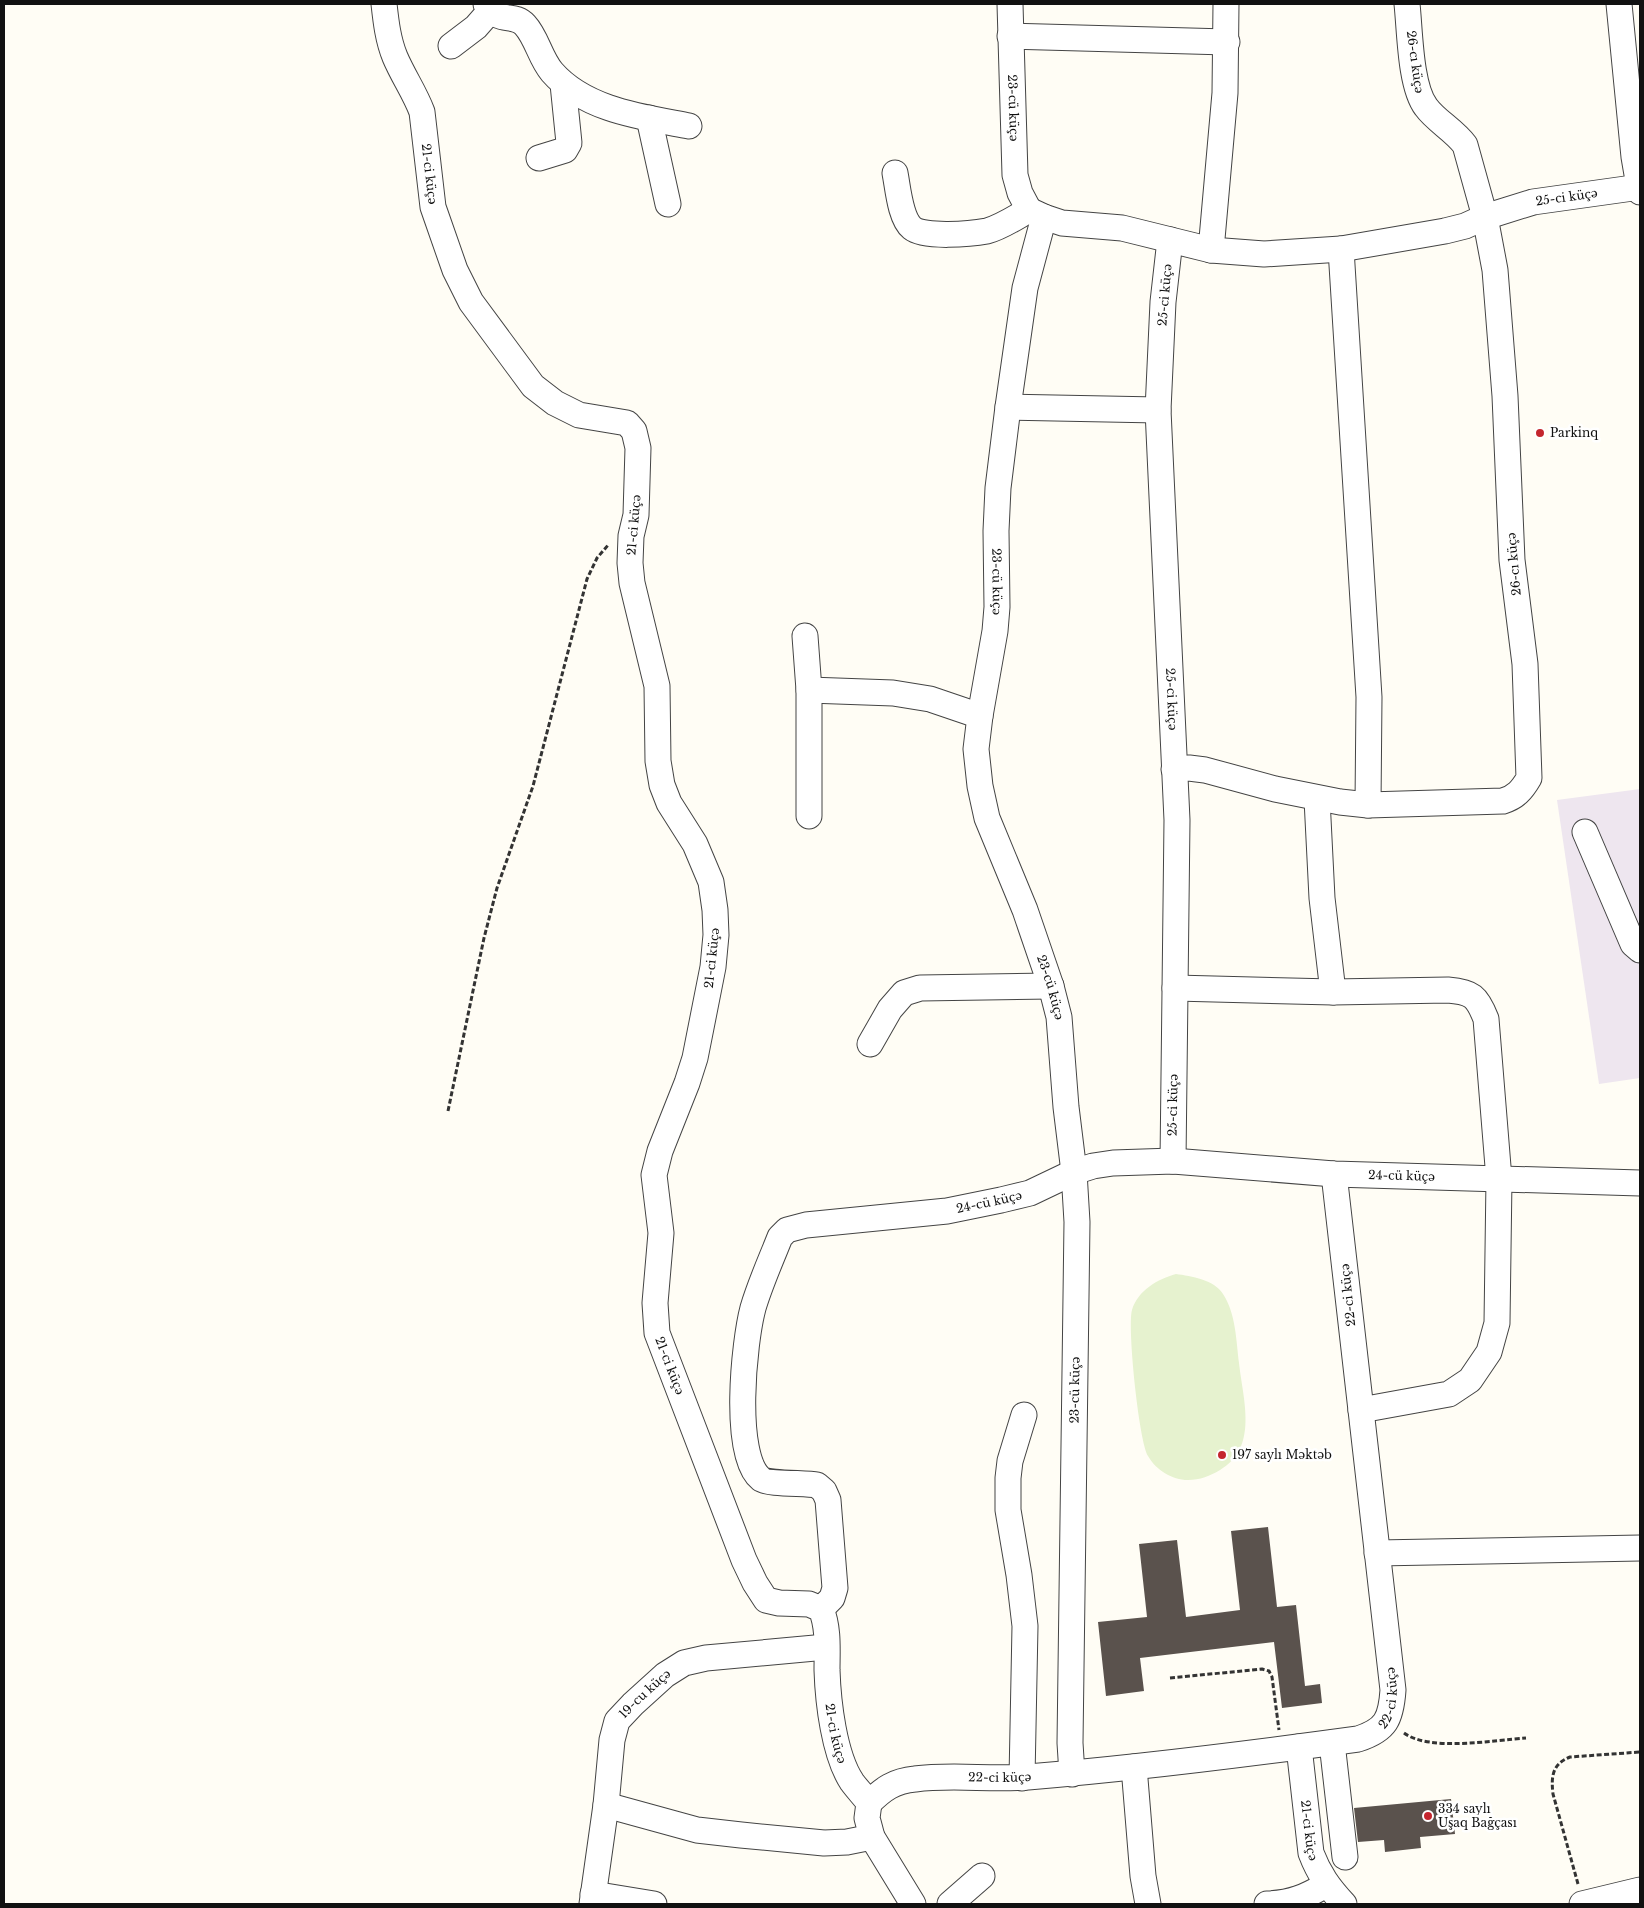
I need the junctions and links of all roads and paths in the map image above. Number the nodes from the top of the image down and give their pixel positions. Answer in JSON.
{"nodes":[{"id":1,"x":384,"y":4,"type":"edge"},
{"id":2,"x":1010,"y":4,"type":"edge"},
{"id":3,"x":1226,"y":4,"type":"edge"},
{"id":4,"x":1407,"y":4,"type":"edge"},
{"id":5,"x":1619,"y":4,"type":"edge"},
{"id":6,"x":488,"y":7,"type":"edge"},
{"id":7,"x":1010,"y":36,"type":"junction"},
{"id":8,"x":1227,"y":42,"type":"junction"},
{"id":9,"x":451,"y":46,"type":"dead end"},
{"id":10,"x":563,"y":84,"type":"junction"},
{"id":11,"x":1634,"y":105,"type":"edge"},
{"id":12,"x":649,"y":118,"type":"junction"},
{"id":13,"x":689,"y":126,"type":"dead end"},
{"id":14,"x":539,"y":158,"type":"dead end"},
{"id":15,"x":895,"y":173,"type":"dead end"},
{"id":16,"x":1640,"y":188,"type":"edge"},
{"id":17,"x":668,"y":204,"type":"dead end"},
{"id":18,"x":1036,"y":214,"type":"junction"},
{"id":19,"x":1485,"y":217,"type":"junction"},
{"id":20,"x":1170,"y":240,"type":"junction"},
{"id":21,"x":1341,"y":249,"type":"junction"},
{"id":22,"x":1211,"y":250,"type":"junction"},
{"id":23,"x":1008,"y":407,"type":"junction"},
{"id":24,"x":1158,"y":410,"type":"junction"},
{"id":25,"x":631,"y":536,"type":"junction"},
{"id":26,"x":805,"y":636,"type":"dead end"},
{"id":27,"x":809,"y":690,"type":"junction"},
{"id":28,"x":980,"y":716,"type":"junction"},
{"id":29,"x":1174,"y":769,"type":"junction"},
{"id":30,"x":1316,"y":799,"type":"junction"},
{"id":31,"x":1368,"y":804,"type":"junction"},
{"id":32,"x":809,"y":816,"type":"dead end"},
{"id":33,"x":1585,"y":832,"type":"dead end"},
{"id":34,"x":1640,"y":950,"type":"edge"},
{"id":35,"x":1051,"y":986,"type":"junction"},
{"id":36,"x":1175,"y":988,"type":"junction"},
{"id":37,"x":1332,"y":992,"type":"junction"},
{"id":38,"x":870,"y":1044,"type":"dead end"},
{"id":39,"x":448,"y":1110,"type":"dead end"},
{"id":40,"x":1173,"y":1161,"type":"junction"},
{"id":41,"x":1074,"y":1172,"type":"junction"},
{"id":42,"x":1334,"y":1174,"type":"junction"},
{"id":43,"x":1498,"y":1179,"type":"junction"},
{"id":44,"x":1640,"y":1183,"type":"edge"},
{"id":45,"x":1361,"y":1410,"type":"junction"},
{"id":46,"x":1024,"y":1415,"type":"dead end"},
{"id":47,"x":1640,"y":1548,"type":"edge"},
{"id":48,"x":1377,"y":1553,"type":"junction"},
{"id":49,"x":821,"y":1610,"type":"junction"},
{"id":50,"x":826,"y":1647,"type":"junction"},
{"id":51,"x":1170,"y":1678,"type":"dead end"},
{"id":52,"x":1387,"y":1720,"type":"junction"},
{"id":53,"x":1526,"y":1738,"type":"dead end"},
{"id":54,"x":1332,"y":1743,"type":"junction"},
{"id":55,"x":1290,"y":1748,"type":"junction"},
{"id":56,"x":1640,"y":1752,"type":"edge"},
{"id":57,"x":1134,"y":1767,"type":"junction"},
{"id":58,"x":1072,"y":1774,"type":"junction"},
{"id":59,"x":1022,"y":1778,"type":"junction"},
{"id":60,"x":869,"y":1803,"type":"junction"},
{"id":61,"x":606,"y":1805,"type":"junction"},
{"id":62,"x":872,"y":1837,"type":"junction"},
{"id":63,"x":1344,"y":1857,"type":"dead end"},
{"id":64,"x":982,"y":1876,"type":"dead end"},
{"id":65,"x":1326,"y":1885,"type":"junction"},
{"id":66,"x":1640,"y":1890,"type":"edge"},
{"id":67,"x":1580,"y":1897,"type":"edge"},
{"id":68,"x":593,"y":1899,"type":"edge"},
{"id":69,"x":654,"y":1904,"type":"edge"},
{"id":70,"x":913,"y":1904,"type":"edge"},
{"id":71,"x":950,"y":1904,"type":"edge"},
{"id":72,"x":1148,"y":1904,"type":"edge"},
{"id":73,"x":1267,"y":1904,"type":"edge"},
{"id":74,"x":1344,"y":1904,"type":"edge"}],
"edges":[{"from":1,"to":25,"type":"street","name":"21-ci küçə"},
{"from":2,"to":7,"type":"street","name":"23-cü küçə"},
{"from":3,"to":8,"type":"street"},
{"from":4,"to":19,"type":"street","name":"26-cı küçə"},
{"from":5,"to":11,"type":"street"},
{"from":6,"to":9,"type":"street"},
{"from":6,"to":10,"type":"street"},
{"from":7,"to":8,"type":"street"},
{"from":7,"to":18,"type":"street","name":"23-cü küçə"},
{"from":8,"to":22,"type":"street"},
{"from":10,"to":12,"type":"street"},
{"from":10,"to":14,"type":"street"},
{"from":11,"to":16,"type":"street"},
{"from":12,"to":13,"type":"street"},
{"from":12,"to":17,"type":"street"},
{"from":15,"to":18,"type":"street"},
{"from":16,"to":19,"type":"street","name":"25-ci küçə"},
{"from":18,"to":20,"type":"street","name":"25-ci küçə"},
{"from":18,"to":23,"type":"street","name":"23-cü küçə"},
{"from":19,"to":21,"type":"street","name":"25-ci küçə"},
{"from":19,"to":31,"type":"street","name":"26-cı küçə"},
{"from":20,"to":22,"type":"street","name":"25-ci küçə"},
{"from":20,"to":24,"type":"street","name":"25-ci küçə"},
{"from":21,"to":22,"type":"street","name":"25-ci küçə"},
{"from":21,"to":31,"type":"street"},
{"from":23,"to":24,"type":"street"},
{"from":23,"to":28,"type":"street","name":"23-cü küçə"},
{"from":24,"to":29,"type":"street","name":"25-ci küçə"},
{"from":25,"to":39,"type":"path"},
{"from":25,"to":49,"type":"street","name":"21-ci küçə"},
{"from":26,"to":27,"type":"street"},
{"from":27,"to":28,"type":"street"},
{"from":27,"to":32,"type":"street"},
{"from":28,"to":35,"type":"street","name":"23-cü küçə"},
{"from":29,"to":30,"type":"street","name":"26-cı küçə"},
{"from":29,"to":36,"type":"street","name":"25-ci küçə"},
{"from":30,"to":31,"type":"street","name":"26-cı küçə"},
{"from":30,"to":37,"type":"street"},
{"from":33,"to":34,"type":"street"},
{"from":35,"to":38,"type":"street"},
{"from":35,"to":41,"type":"street","name":"23-cü küçə"},
{"from":36,"to":37,"type":"street"},
{"from":36,"to":40,"type":"street","name":"25-ci küçə"},
{"from":37,"to":43,"type":"street"},
{"from":40,"to":41,"type":"street","name":"24-cü küçə"},
{"from":40,"to":42,"type":"street","name":"24-cü küçə"},
{"from":41,"to":49,"type":"street","name":"24-cü küçə"},
{"from":41,"to":58,"type":"street","name":"23-cü küçə"},
{"from":42,"to":43,"type":"street","name":"24-cü küçə"},
{"from":42,"to":45,"type":"street","name":"22-ci küçə"},
{"from":43,"to":44,"type":"street","name":"24-cü küçə"},
{"from":43,"to":45,"type":"street"},
{"from":45,"to":48,"type":"street","name":"22-ci küçə"},
{"from":46,"to":59,"type":"street"},
{"from":47,"to":48,"type":"street"},
{"from":48,"to":52,"type":"street","name":"22-ci küçə"},
{"from":49,"to":50,"type":"street","name":"21-ci küçə"},
{"from":50,"to":60,"type":"street","name":"21-ci küçə"},
{"from":50,"to":61,"type":"street","name":"19-cu küçə"},
{"from":51,"to":55,"type":"path"},
{"from":52,"to":53,"type":"path"},
{"from":52,"to":54,"type":"street","name":"22-ci küçə"},
{"from":54,"to":55,"type":"street","name":"22-ci küçə"},
{"from":54,"to":63,"type":"street"},
{"from":55,"to":57,"type":"street","name":"22-ci küçə"},
{"from":55,"to":65,"type":"street","name":"21-ci küçə"},
{"from":56,"to":67,"type":"path"},
{"from":57,"to":58,"type":"street","name":"22-ci küçə"},
{"from":57,"to":72,"type":"street"},
{"from":58,"to":59,"type":"street","name":"22-ci küçə"},
{"from":59,"to":60,"type":"street","name":"22-ci küçə"},
{"from":60,"to":62,"type":"street"},
{"from":61,"to":62,"type":"street"},
{"from":61,"to":68,"type":"street","name":"19-cu küçə"},
{"from":62,"to":70,"type":"street"},
{"from":64,"to":71,"type":"street"},
{"from":65,"to":73,"type":"street"},
{"from":65,"to":74,"type":"street","name":"21-ci küçə"},
{"from":66,"to":67,"type":"street"},
{"from":68,"to":69,"type":"street"}]}
